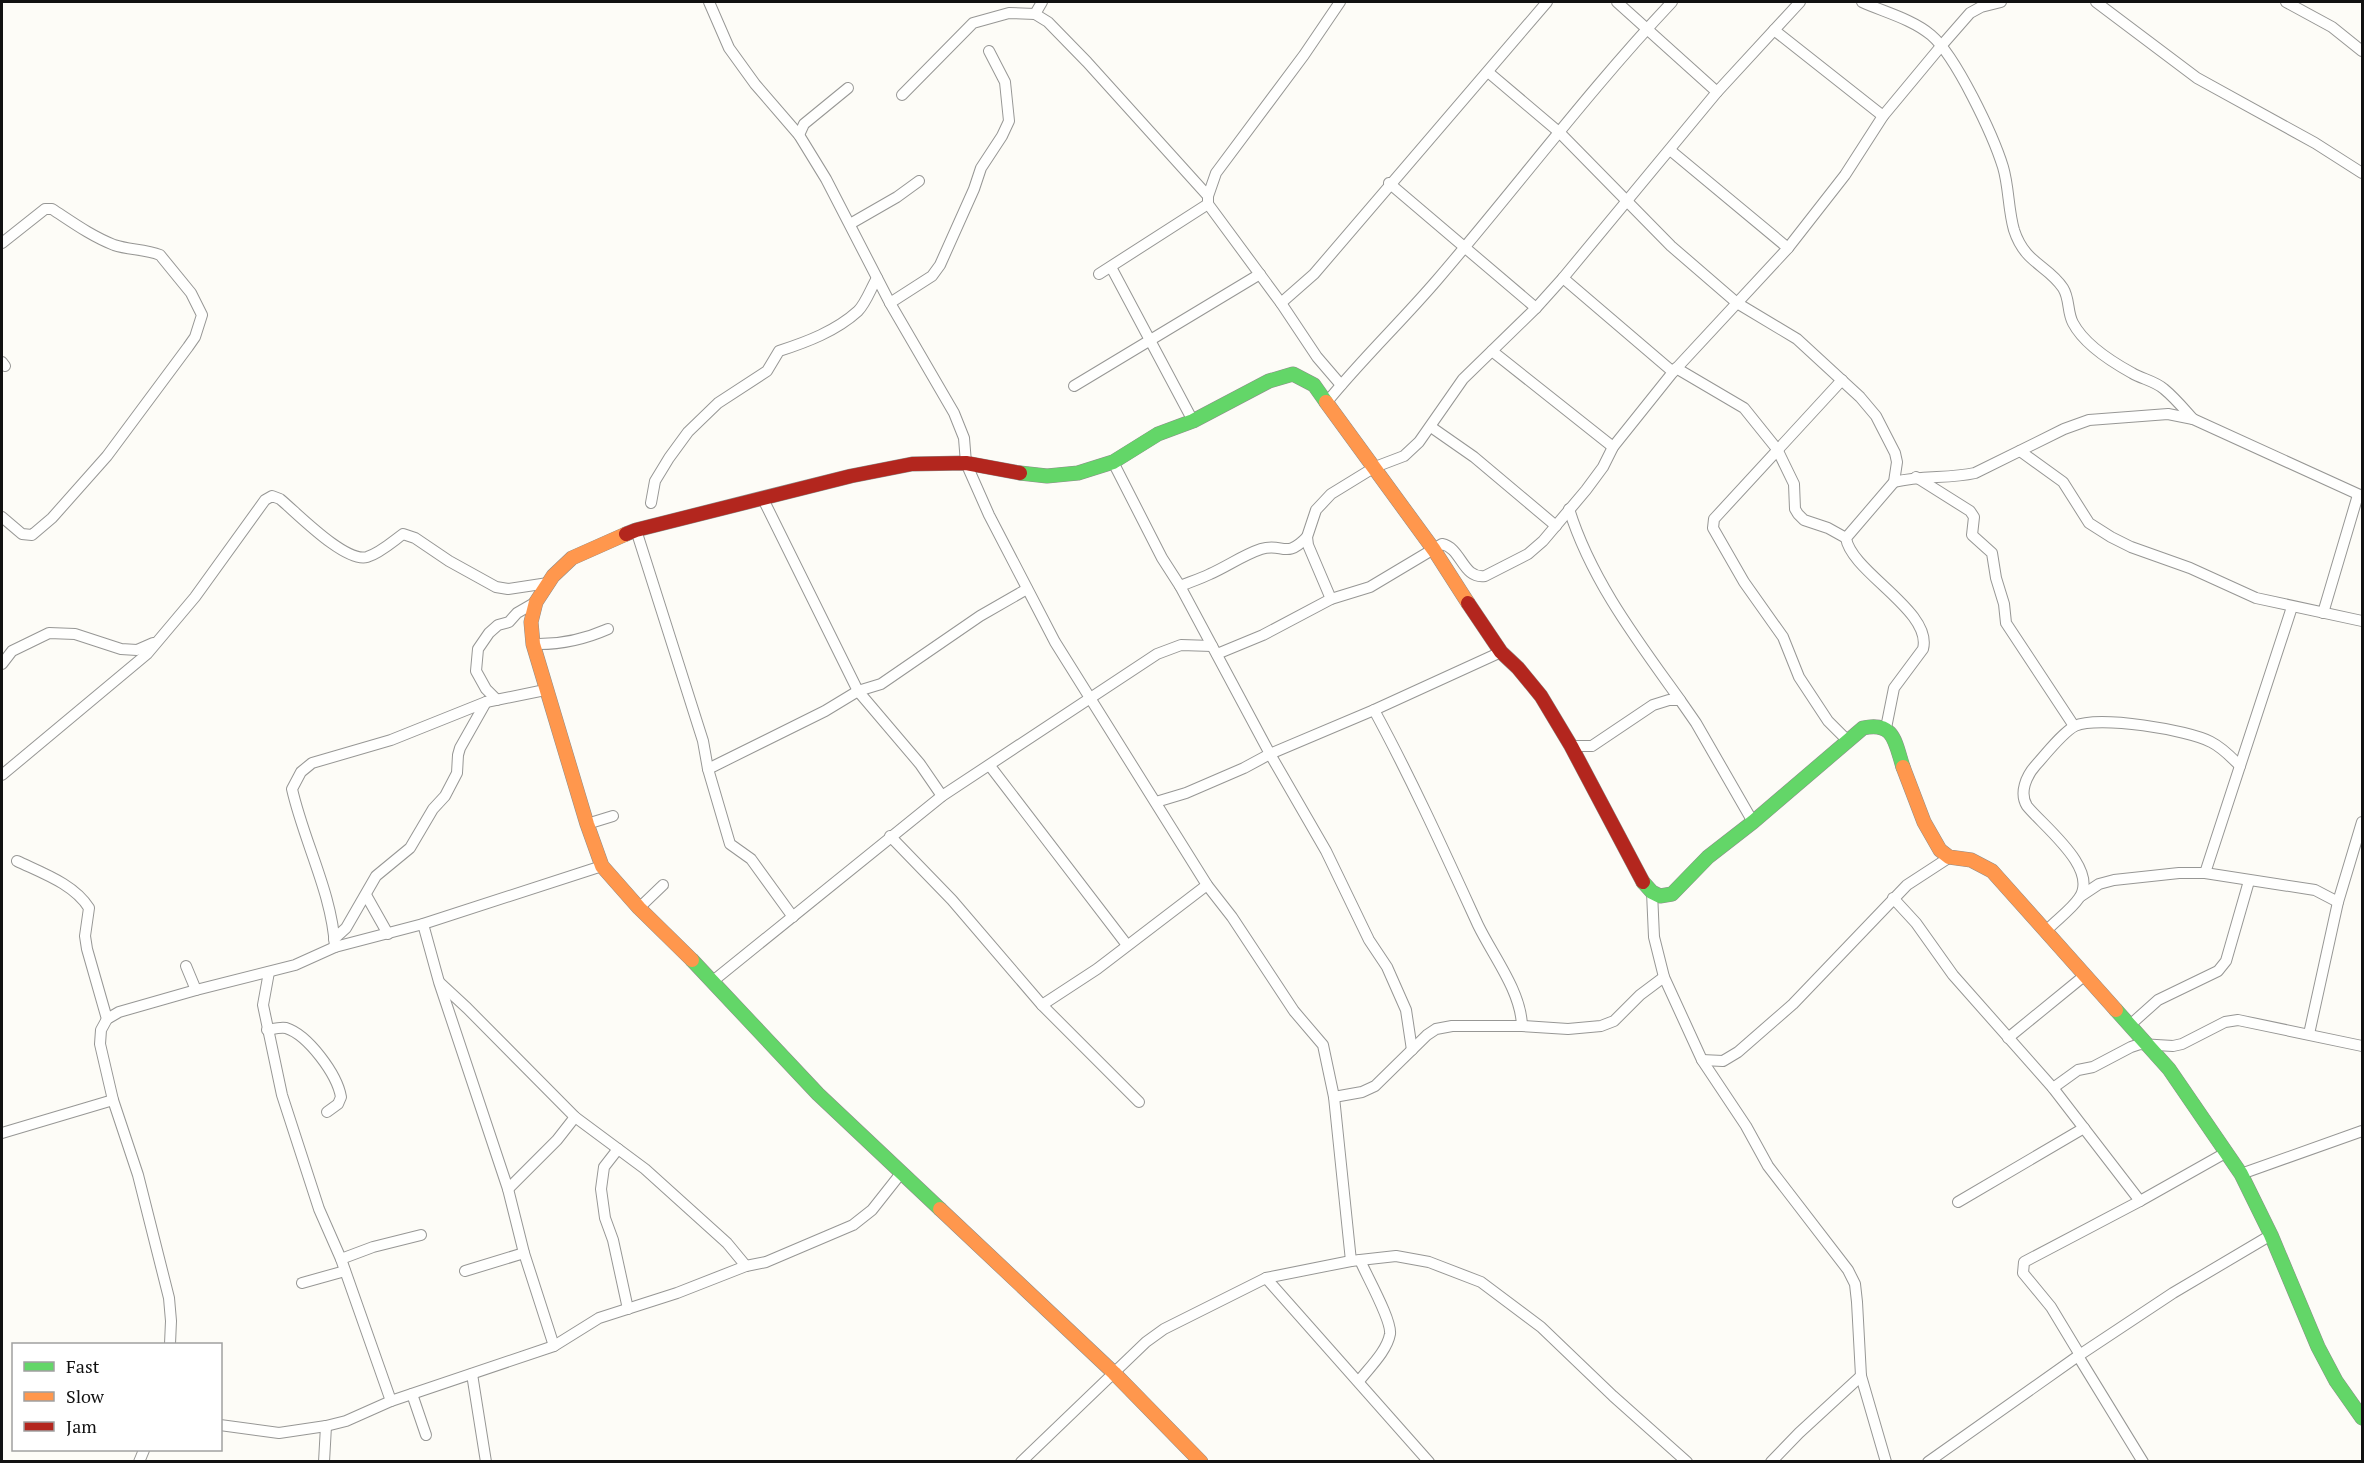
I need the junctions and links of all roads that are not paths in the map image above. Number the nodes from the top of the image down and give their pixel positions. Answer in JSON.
{"nodes":[{"id":1,"x":709,"y":2,"type":"edge"},
{"id":2,"x":1042,"y":2,"type":"edge"},
{"id":3,"x":1340,"y":2,"type":"edge"},
{"id":4,"x":1547,"y":2,"type":"edge"},
{"id":5,"x":1617,"y":2,"type":"edge"},
{"id":6,"x":1672,"y":2,"type":"edge"},
{"id":7,"x":1800,"y":2,"type":"edge"},
{"id":8,"x":1862,"y":2,"type":"edge"},
{"id":9,"x":2001,"y":2,"type":"edge"},
{"id":10,"x":2096,"y":2,"type":"edge"},
{"id":11,"x":2286,"y":2,"type":"edge"},
{"id":12,"x":1977,"y":4,"type":"edge"},
{"id":13,"x":1035,"y":14,"type":"junction"},
{"id":14,"x":1646,"y":29,"type":"junction"},
{"id":15,"x":1774,"y":30,"type":"junction"},
{"id":16,"x":1942,"y":45,"type":"junction"},
{"id":17,"x":989,"y":51,"type":"dead end"},
{"id":18,"x":2362,"y":51,"type":"edge"},
{"id":19,"x":1488,"y":72,"type":"junction"},
{"id":20,"x":848,"y":88,"type":"dead end"},
{"id":21,"x":1717,"y":92,"type":"junction"},
{"id":22,"x":902,"y":95,"type":"dead end"},
{"id":23,"x":1883,"y":116,"type":"junction"},
{"id":24,"x":1560,"y":133,"type":"junction"},
{"id":25,"x":799,"y":135,"type":"junction"},
{"id":26,"x":1670,"y":150,"type":"junction"},
{"id":27,"x":2362,"y":173,"type":"edge"},
{"id":28,"x":919,"y":181,"type":"dead end"},
{"id":29,"x":1389,"y":183,"type":"junction"},
{"id":30,"x":1208,"y":200,"type":"junction"},
{"id":31,"x":1626,"y":202,"type":"junction"},
{"id":32,"x":850,"y":224,"type":"junction"},
{"id":33,"x":2,"y":243,"type":"edge"},
{"id":34,"x":1464,"y":248,"type":"junction"},
{"id":35,"x":1788,"y":248,"type":"junction"},
{"id":36,"x":1111,"y":267,"type":"junction"},
{"id":37,"x":1099,"y":274,"type":"dead end"},
{"id":38,"x":1260,"y":274,"type":"junction"},
{"id":39,"x":877,"y":278,"type":"junction"},
{"id":40,"x":1563,"y":278,"type":"junction"},
{"id":41,"x":890,"y":303,"type":"junction"},
{"id":42,"x":1281,"y":303,"type":"junction"},
{"id":43,"x":1737,"y":303,"type":"junction"},
{"id":44,"x":1536,"y":308,"type":"junction"},
{"id":45,"x":1149,"y":342,"type":"junction"},
{"id":46,"x":1492,"y":351,"type":"junction"},
{"id":47,"x":1674,"y":370,"type":"junction"},
{"id":48,"x":1842,"y":380,"type":"junction"},
{"id":49,"x":1341,"y":385,"type":"junction"},
{"id":50,"x":1074,"y":386,"type":"dead end"},
{"id":51,"x":1327,"y":402,"type":"junction"},
{"id":52,"x":2193,"y":418,"type":"junction"},
{"id":53,"x":1193,"y":421,"type":"junction"},
{"id":54,"x":1431,"y":428,"type":"junction"},
{"id":55,"x":1613,"y":447,"type":"junction"},
{"id":56,"x":1777,"y":449,"type":"junction"},
{"id":57,"x":2020,"y":452,"type":"junction"},
{"id":58,"x":1113,"y":462,"type":"junction"},
{"id":59,"x":966,"y":463,"type":"junction"},
{"id":60,"x":1375,"y":467,"type":"junction"},
{"id":61,"x":1916,"y":477,"type":"junction"},
{"id":62,"x":1894,"y":482,"type":"junction"},
{"id":63,"x":2360,"y":495,"type":"edge"},
{"id":64,"x":763,"y":499,"type":"junction"},
{"id":65,"x":651,"y":503,"type":"dead end"},
{"id":66,"x":1569,"y":509,"type":"junction"},
{"id":67,"x":2,"y":517,"type":"edge"},
{"id":68,"x":1556,"y":526,"type":"junction"},
{"id":69,"x":636,"y":530,"type":"junction"},
{"id":70,"x":1307,"y":537,"type":"junction"},
{"id":71,"x":1846,"y":538,"type":"junction"},
{"id":72,"x":1434,"y":550,"type":"junction"},
{"id":73,"x":548,"y":583,"type":"junction"},
{"id":74,"x":1180,"y":586,"type":"junction"},
{"id":75,"x":1027,"y":589,"type":"junction"},
{"id":76,"x":1331,"y":599,"type":"junction"},
{"id":77,"x":536,"y":602,"type":"junction"},
{"id":78,"x":2292,"y":607,"type":"junction"},
{"id":79,"x":2323,"y":613,"type":"junction"},
{"id":80,"x":2362,"y":621,"type":"edge"},
{"id":81,"x":608,"y":629,"type":"dead end"},
{"id":82,"x":160,"y":639,"type":"junction"},
{"id":83,"x":532,"y":644,"type":"junction"},
{"id":84,"x":1214,"y":650,"type":"junction"},
{"id":85,"x":1501,"y":652,"type":"junction"},
{"id":86,"x":2,"y":664,"type":"edge"},
{"id":87,"x":545,"y":690,"type":"junction"},
{"id":88,"x":858,"y":691,"type":"junction"},
{"id":89,"x":1089,"y":697,"type":"junction"},
{"id":90,"x":1680,"y":700,"type":"junction"},
{"id":91,"x":491,"y":701,"type":"junction"},
{"id":92,"x":1374,"y":710,"type":"junction"},
{"id":93,"x":2074,"y":726,"type":"junction"},
{"id":94,"x":1886,"y":728,"type":"junction"},
{"id":95,"x":1847,"y":741,"type":"junction"},
{"id":96,"x":1571,"y":746,"type":"junction"},
{"id":97,"x":1270,"y":754,"type":"junction"},
{"id":98,"x":990,"y":766,"type":"junction"},
{"id":99,"x":2240,"y":766,"type":"junction"},
{"id":100,"x":708,"y":769,"type":"junction"},
{"id":101,"x":2,"y":775,"type":"edge"},
{"id":102,"x":942,"y":796,"type":"junction"},
{"id":103,"x":1156,"y":802,"type":"junction"},
{"id":104,"x":613,"y":816,"type":"dead end"},
{"id":105,"x":1753,"y":822,"type":"junction"},
{"id":106,"x":2362,"y":822,"type":"edge"},
{"id":107,"x":586,"y":824,"type":"junction"},
{"id":108,"x":890,"y":836,"type":"junction"},
{"id":109,"x":1950,"y":857,"type":"junction"},
{"id":110,"x":17,"y":861,"type":"dead end"},
{"id":111,"x":602,"y":866,"type":"junction"},
{"id":112,"x":2205,"y":873,"type":"junction"},
{"id":113,"x":2249,"y":881,"type":"junction"},
{"id":114,"x":663,"y":885,"type":"dead end"},
{"id":115,"x":1207,"y":885,"type":"junction"},
{"id":116,"x":1652,"y":892,"type":"junction"},
{"id":117,"x":366,"y":895,"type":"junction"},
{"id":118,"x":2081,"y":896,"type":"junction"},
{"id":119,"x":1893,"y":898,"type":"junction"},
{"id":120,"x":2338,"y":902,"type":"junction"},
{"id":121,"x":639,"y":908,"type":"junction"},
{"id":122,"x":793,"y":917,"type":"junction"},
{"id":123,"x":423,"y":924,"type":"junction"},
{"id":124,"x":2046,"y":931,"type":"junction"},
{"id":125,"x":388,"y":934,"type":"junction"},
{"id":126,"x":334,"y":943,"type":"junction"},
{"id":127,"x":1128,"y":945,"type":"junction"},
{"id":128,"x":186,"y":966,"type":"dead end"},
{"id":129,"x":269,"y":972,"type":"junction"},
{"id":130,"x":2084,"y":976,"type":"junction"},
{"id":131,"x":1664,"y":977,"type":"junction"},
{"id":132,"x":713,"y":981,"type":"junction"},
{"id":133,"x":440,"y":982,"type":"junction"},
{"id":134,"x":196,"y":990,"type":"junction"},
{"id":135,"x":1042,"y":1005,"type":"junction"},
{"id":136,"x":107,"y":1019,"type":"junction"},
{"id":137,"x":2130,"y":1025,"type":"junction"},
{"id":138,"x":1522,"y":1026,"type":"junction"},
{"id":139,"x":267,"y":1030,"type":"junction"},
{"id":140,"x":2309,"y":1034,"type":"junction"},
{"id":141,"x":2008,"y":1038,"type":"junction"},
{"id":142,"x":2149,"y":1045,"type":"junction"},
{"id":143,"x":2362,"y":1047,"type":"edge"},
{"id":144,"x":1412,"y":1050,"type":"junction"},
{"id":145,"x":1702,"y":1060,"type":"junction"},
{"id":146,"x":2053,"y":1088,"type":"junction"},
{"id":147,"x":1334,"y":1097,"type":"junction"},
{"id":148,"x":113,"y":1100,"type":"junction"},
{"id":149,"x":1139,"y":1102,"type":"dead end"},
{"id":150,"x":327,"y":1112,"type":"dead end"},
{"id":151,"x":575,"y":1117,"type":"junction"},
{"id":152,"x":2084,"y":1128,"type":"junction"},
{"id":153,"x":2362,"y":1131,"type":"edge"},
{"id":154,"x":2,"y":1133,"type":"edge"},
{"id":155,"x":618,"y":1149,"type":"junction"},
{"id":156,"x":2227,"y":1152,"type":"junction"},
{"id":157,"x":902,"y":1172,"type":"junction"},
{"id":158,"x":2241,"y":1174,"type":"junction"},
{"id":159,"x":508,"y":1189,"type":"junction"},
{"id":160,"x":2140,"y":1201,"type":"junction"},
{"id":161,"x":1958,"y":1202,"type":"dead end"},
{"id":162,"x":2271,"y":1234,"type":"junction"},
{"id":163,"x":421,"y":1235,"type":"dead end"},
{"id":164,"x":524,"y":1252,"type":"junction"},
{"id":165,"x":341,"y":1260,"type":"junction"},
{"id":166,"x":1355,"y":1260,"type":"junction"},
{"id":167,"x":746,"y":1266,"type":"junction"},
{"id":168,"x":465,"y":1270,"type":"dead end"},
{"id":169,"x":345,"y":1271,"type":"junction"},
{"id":170,"x":1266,"y":1278,"type":"junction"},
{"id":171,"x":303,"y":1283,"type":"dead end"},
{"id":172,"x":628,"y":1309,"type":"junction"},
{"id":173,"x":170,"y":1343,"type":"edge"},
{"id":174,"x":554,"y":1346,"type":"junction"},
{"id":175,"x":2079,"y":1356,"type":"junction"},
{"id":176,"x":1114,"y":1373,"type":"junction"},
{"id":177,"x":472,"y":1374,"type":"junction"},
{"id":178,"x":1861,"y":1376,"type":"junction"},
{"id":179,"x":1359,"y":1381,"type":"junction"},
{"id":180,"x":412,"y":1394,"type":"junction"},
{"id":181,"x":391,"y":1401,"type":"junction"},
{"id":182,"x":2362,"y":1418,"type":"edge"},
{"id":183,"x":222,"y":1425,"type":"edge"},
{"id":184,"x":326,"y":1426,"type":"junction"},
{"id":185,"x":426,"y":1435,"type":"dead end"},
{"id":186,"x":324,"y":1461,"type":"edge"},
{"id":187,"x":486,"y":1461,"type":"edge"},
{"id":188,"x":1021,"y":1461,"type":"edge"},
{"id":189,"x":1201,"y":1461,"type":"edge"},
{"id":190,"x":1429,"y":1461,"type":"edge"},
{"id":191,"x":1687,"y":1461,"type":"edge"},
{"id":192,"x":1771,"y":1461,"type":"edge"},
{"id":193,"x":1886,"y":1461,"type":"edge"},
{"id":194,"x":1928,"y":1461,"type":"edge"},
{"id":195,"x":2143,"y":1461,"type":"edge"}],
"edges":[{"from":1,"to":25,"type":"street"},
{"from":2,"to":13,"type":"street"},
{"from":3,"to":30,"type":"street"},
{"from":4,"to":19,"type":"street"},
{"from":5,"to":14,"type":"street"},
{"from":6,"to":14,"type":"street"},
{"from":7,"to":15,"type":"street"},
{"from":8,"to":16,"type":"street"},
{"from":9,"to":12,"type":"street"},
{"from":10,"to":27,"type":"street"},
{"from":11,"to":18,"type":"street"},
{"from":12,"to":16,"type":"street"},
{"from":13,"to":22,"type":"street"},
{"from":13,"to":30,"type":"street"},
{"from":14,"to":21,"type":"street"},
{"from":14,"to":24,"type":"street"},
{"from":15,"to":21,"type":"street"},
{"from":15,"to":23,"type":"street"},
{"from":16,"to":23,"type":"street"},
{"from":16,"to":52,"type":"street"},
{"from":17,"to":41,"type":"street"},
{"from":19,"to":24,"type":"street"},
{"from":19,"to":29,"type":"street"},
{"from":20,"to":25,"type":"street"},
{"from":21,"to":26,"type":"street"},
{"from":23,"to":35,"type":"street"},
{"from":24,"to":31,"type":"street"},
{"from":24,"to":34,"type":"street"},
{"from":25,"to":32,"type":"street"},
{"from":26,"to":31,"type":"street"},
{"from":26,"to":35,"type":"street"},
{"from":28,"to":32,"type":"street"},
{"from":29,"to":34,"type":"street"},
{"from":29,"to":42,"type":"street"},
{"from":30,"to":36,"type":"street"},
{"from":30,"to":38,"type":"street"},
{"from":31,"to":40,"type":"street"},
{"from":31,"to":43,"type":"street"},
{"from":32,"to":39,"type":"street"},
{"from":33,"to":67,"type":"street"},
{"from":34,"to":44,"type":"street"},
{"from":34,"to":49,"type":"street"},
{"from":35,"to":43,"type":"street"},
{"from":36,"to":37,"type":"street"},
{"from":36,"to":45,"type":"street"},
{"from":38,"to":42,"type":"street"},
{"from":38,"to":45,"type":"street"},
{"from":39,"to":41,"type":"street"},
{"from":39,"to":65,"type":"street"},
{"from":40,"to":44,"type":"street"},
{"from":40,"to":47,"type":"street"},
{"from":41,"to":59,"type":"street"},
{"from":42,"to":49,"type":"street"},
{"from":43,"to":47,"type":"street"},
{"from":43,"to":48,"type":"street"},
{"from":44,"to":46,"type":"street"},
{"from":45,"to":50,"type":"street"},
{"from":45,"to":53,"type":"street"},
{"from":46,"to":54,"type":"street"},
{"from":46,"to":55,"type":"street"},
{"from":47,"to":55,"type":"street"},
{"from":47,"to":56,"type":"street"},
{"from":48,"to":56,"type":"street"},
{"from":48,"to":62,"type":"street"},
{"from":49,"to":51,"type":"street"},
{"from":51,"to":53,"type":"street"},
{"from":51,"to":60,"type":"street"},
{"from":52,"to":57,"type":"street"},
{"from":52,"to":63,"type":"street"},
{"from":53,"to":58,"type":"street"},
{"from":54,"to":60,"type":"street"},
{"from":54,"to":68,"type":"street"},
{"from":55,"to":66,"type":"street"},
{"from":56,"to":71,"type":"street"},
{"from":56,"to":95,"type":"street"},
{"from":57,"to":61,"type":"street"},
{"from":57,"to":78,"type":"street"},
{"from":58,"to":59,"type":"street"},
{"from":58,"to":74,"type":"street"},
{"from":59,"to":64,"type":"street"},
{"from":59,"to":75,"type":"street"},
{"from":60,"to":70,"type":"street"},
{"from":60,"to":72,"type":"street"},
{"from":61,"to":62,"type":"street"},
{"from":61,"to":93,"type":"street"},
{"from":62,"to":71,"type":"street"},
{"from":63,"to":79,"type":"street"},
{"from":64,"to":69,"type":"street"},
{"from":64,"to":88,"type":"street"},
{"from":66,"to":68,"type":"street"},
{"from":66,"to":90,"type":"street"},
{"from":68,"to":72,"type":"street"},
{"from":69,"to":73,"type":"street"},
{"from":69,"to":100,"type":"street"},
{"from":70,"to":74,"type":"street"},
{"from":70,"to":76,"type":"street"},
{"from":71,"to":94,"type":"street"},
{"from":72,"to":76,"type":"street"},
{"from":72,"to":85,"type":"street"},
{"from":73,"to":77,"type":"street"},
{"from":73,"to":82,"type":"street"},
{"from":74,"to":84,"type":"street"},
{"from":75,"to":88,"type":"street"},
{"from":75,"to":89,"type":"street"},
{"from":76,"to":84,"type":"street"},
{"from":77,"to":83,"type":"street"},
{"from":77,"to":91,"type":"street"},
{"from":78,"to":79,"type":"street"},
{"from":78,"to":99,"type":"street"},
{"from":79,"to":80,"type":"street"},
{"from":81,"to":83,"type":"street"},
{"from":82,"to":86,"type":"street"},
{"from":82,"to":101,"type":"street"},
{"from":83,"to":87,"type":"street"},
{"from":84,"to":89,"type":"street"},
{"from":84,"to":97,"type":"street"},
{"from":85,"to":92,"type":"street"},
{"from":85,"to":96,"type":"street"},
{"from":87,"to":91,"type":"street"},
{"from":87,"to":107,"type":"street"},
{"from":88,"to":100,"type":"street"},
{"from":88,"to":102,"type":"street"},
{"from":89,"to":98,"type":"street"},
{"from":89,"to":103,"type":"street"},
{"from":90,"to":96,"type":"street"},
{"from":90,"to":105,"type":"street"},
{"from":91,"to":117,"type":"street"},
{"from":91,"to":126,"type":"street"},
{"from":92,"to":97,"type":"street"},
{"from":92,"to":138,"type":"street"},
{"from":93,"to":99,"type":"street"},
{"from":93,"to":118,"type":"street"},
{"from":94,"to":95,"type":"street"},
{"from":94,"to":109,"type":"street"},
{"from":95,"to":105,"type":"street"},
{"from":96,"to":116,"type":"street"},
{"from":97,"to":103,"type":"street"},
{"from":97,"to":144,"type":"street"},
{"from":98,"to":102,"type":"street"},
{"from":98,"to":127,"type":"street"},
{"from":99,"to":112,"type":"street"},
{"from":100,"to":122,"type":"street"},
{"from":102,"to":108,"type":"street"},
{"from":103,"to":115,"type":"street"},
{"from":104,"to":107,"type":"street"},
{"from":105,"to":116,"type":"street"},
{"from":106,"to":120,"type":"street"},
{"from":107,"to":111,"type":"street"},
{"from":108,"to":122,"type":"street"},
{"from":108,"to":135,"type":"street"},
{"from":109,"to":119,"type":"street"},
{"from":109,"to":124,"type":"street"},
{"from":110,"to":136,"type":"street"},
{"from":111,"to":121,"type":"street"},
{"from":111,"to":123,"type":"street"},
{"from":112,"to":113,"type":"street"},
{"from":112,"to":118,"type":"street"},
{"from":113,"to":120,"type":"street"},
{"from":113,"to":137,"type":"street"},
{"from":114,"to":121,"type":"street"},
{"from":115,"to":127,"type":"street"},
{"from":115,"to":147,"type":"street"},
{"from":116,"to":131,"type":"street"},
{"from":117,"to":125,"type":"street"},
{"from":117,"to":126,"type":"street"},
{"from":118,"to":124,"type":"street"},
{"from":119,"to":141,"type":"street"},
{"from":119,"to":145,"type":"street"},
{"from":120,"to":140,"type":"street"},
{"from":121,"to":132,"type":"street"},
{"from":122,"to":132,"type":"street"},
{"from":123,"to":125,"type":"street"},
{"from":123,"to":133,"type":"street"},
{"from":124,"to":130,"type":"street"},
{"from":125,"to":126,"type":"street"},
{"from":126,"to":129,"type":"street"},
{"from":127,"to":135,"type":"street"},
{"from":128,"to":134,"type":"street"},
{"from":129,"to":134,"type":"street"},
{"from":129,"to":139,"type":"street"},
{"from":130,"to":137,"type":"street"},
{"from":130,"to":141,"type":"street"},
{"from":131,"to":138,"type":"street"},
{"from":131,"to":145,"type":"street"},
{"from":132,"to":157,"type":"street"},
{"from":133,"to":151,"type":"street"},
{"from":133,"to":159,"type":"street"},
{"from":134,"to":136,"type":"street"},
{"from":135,"to":149,"type":"street"},
{"from":136,"to":148,"type":"street"},
{"from":137,"to":142,"type":"street"},
{"from":138,"to":144,"type":"street"},
{"from":139,"to":150,"type":"street"},
{"from":139,"to":165,"type":"street"},
{"from":140,"to":142,"type":"street"},
{"from":140,"to":143,"type":"street"},
{"from":141,"to":146,"type":"street"},
{"from":142,"to":146,"type":"street"},
{"from":142,"to":156,"type":"street"},
{"from":144,"to":147,"type":"street"},
{"from":145,"to":178,"type":"street"},
{"from":146,"to":152,"type":"street"},
{"from":147,"to":166,"type":"street"},
{"from":148,"to":154,"type":"street"},
{"from":148,"to":173,"type":"street"},
{"from":151,"to":155,"type":"street"},
{"from":151,"to":159,"type":"street"},
{"from":152,"to":160,"type":"street"},
{"from":152,"to":161,"type":"street"},
{"from":153,"to":158,"type":"street"},
{"from":155,"to":167,"type":"street"},
{"from":155,"to":172,"type":"street"},
{"from":156,"to":158,"type":"street"},
{"from":156,"to":160,"type":"street"},
{"from":157,"to":167,"type":"street"},
{"from":157,"to":176,"type":"street"},
{"from":158,"to":162,"type":"street"},
{"from":159,"to":164,"type":"street"},
{"from":160,"to":175,"type":"street"},
{"from":162,"to":175,"type":"street"},
{"from":162,"to":182,"type":"street"},
{"from":163,"to":165,"type":"street"},
{"from":164,"to":168,"type":"street"},
{"from":164,"to":174,"type":"street"},
{"from":165,"to":169,"type":"street"},
{"from":166,"to":170,"type":"street"},
{"from":166,"to":179,"type":"street"},
{"from":166,"to":191,"type":"street"},
{"from":167,"to":172,"type":"street"},
{"from":169,"to":171,"type":"street"},
{"from":169,"to":181,"type":"street"},
{"from":170,"to":176,"type":"street"},
{"from":170,"to":179,"type":"street"},
{"from":172,"to":174,"type":"street"},
{"from":174,"to":177,"type":"street"},
{"from":175,"to":194,"type":"street"},
{"from":175,"to":195,"type":"street"},
{"from":176,"to":188,"type":"street"},
{"from":176,"to":189,"type":"street"},
{"from":177,"to":180,"type":"street"},
{"from":177,"to":187,"type":"street"},
{"from":178,"to":192,"type":"street"},
{"from":178,"to":193,"type":"street"},
{"from":179,"to":190,"type":"street"},
{"from":180,"to":181,"type":"street"},
{"from":180,"to":185,"type":"street"},
{"from":181,"to":184,"type":"street"},
{"from":183,"to":184,"type":"street"},
{"from":184,"to":186,"type":"street"}]}
